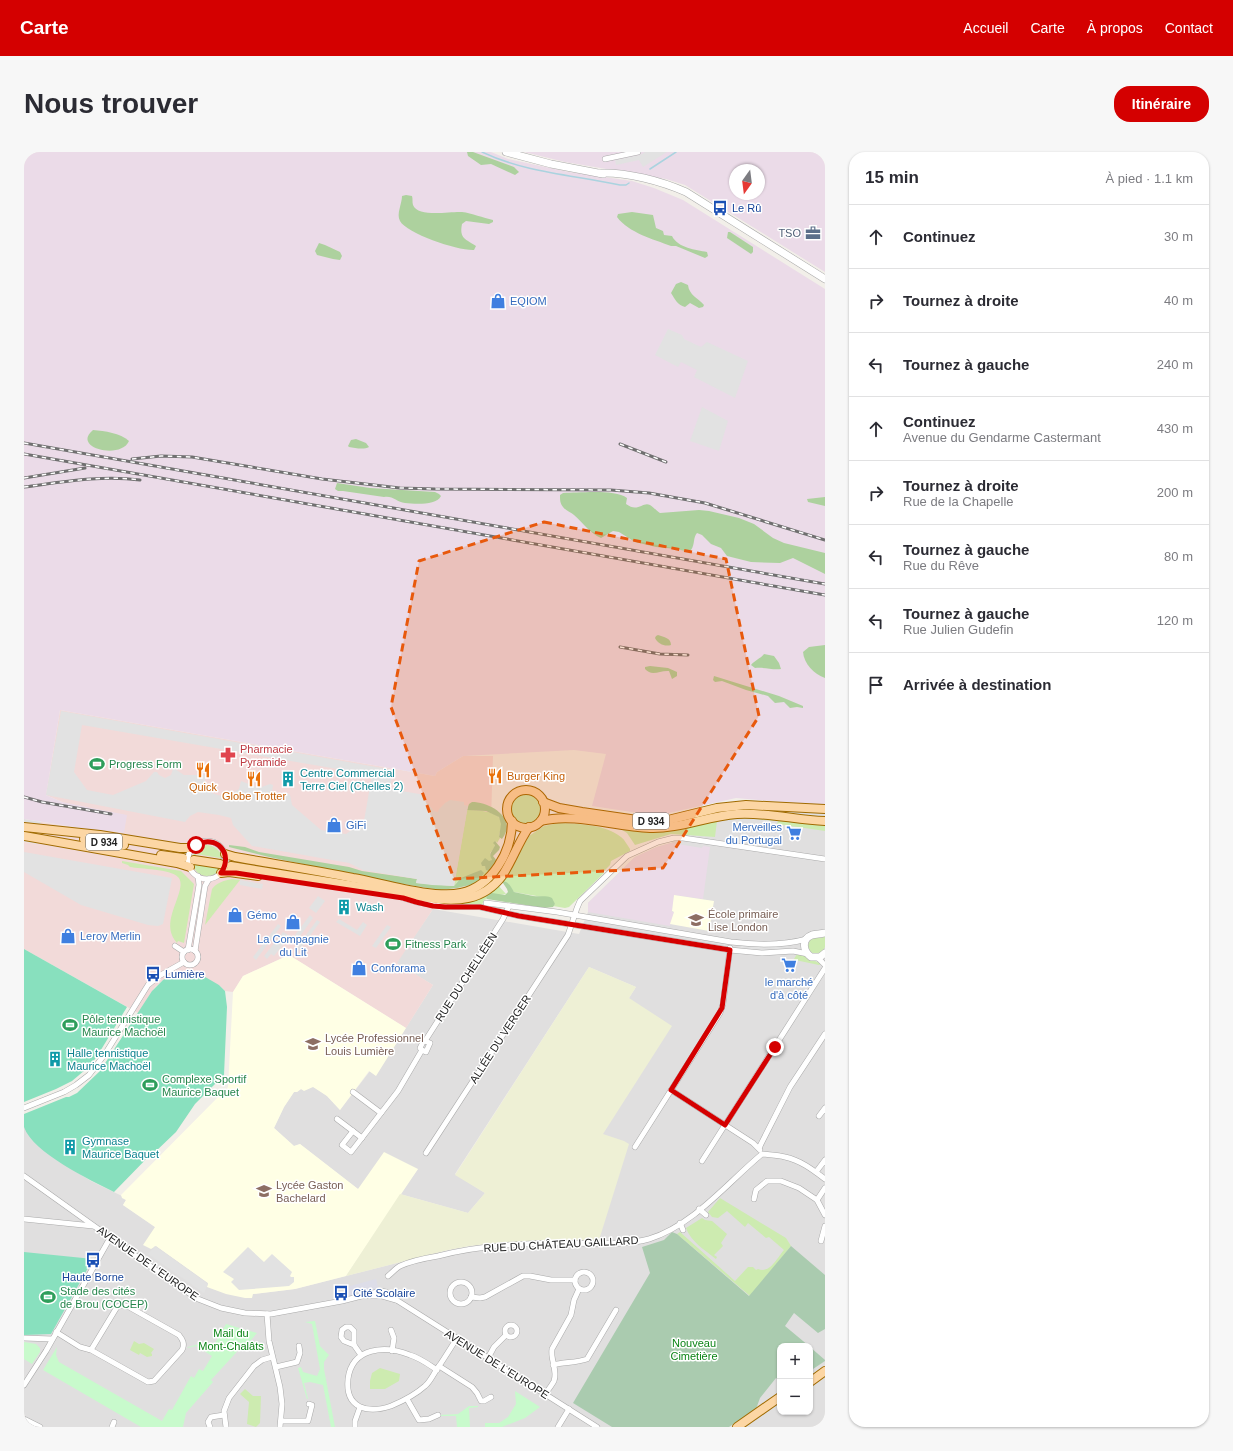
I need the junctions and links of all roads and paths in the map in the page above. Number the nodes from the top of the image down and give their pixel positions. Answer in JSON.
{"nodes":[{"id":1,"x":506,"y":152,"type":"edge"},
{"id":2,"x":638,"y":152,"type":"edge"},
{"id":3,"x":605,"y":159,"type":"dead end"},
{"id":4,"x":825,"y":279,"type":"edge"},
{"id":5,"x":543,"y":802,"type":"junction"},
{"id":6,"x":825,"y":810,"type":"edge"},
{"id":7,"x":512,"y":821,"type":"junction"},
{"id":8,"x":541,"y":821,"type":"junction"},
{"id":9,"x":825,"y":821,"type":"edge"},
{"id":10,"x":529,"y":827,"type":"junction"},
{"id":11,"x":24,"y":828,"type":"edge"},
{"id":12,"x":24,"y":834,"type":"edge"},
{"id":13,"x":193,"y":848,"type":"junction"},
{"id":14,"x":825,"y":859,"type":"edge"},
{"id":15,"x":222,"y":860,"type":"junction"},
{"id":16,"x":193,"y":861,"type":"junction"},
{"id":17,"x":221,"y":873,"type":"junction"},
{"id":18,"x":198,"y":876,"type":"junction"},
{"id":19,"x":209,"y":879,"type":"junction"},
{"id":20,"x":407,"y":889,"type":"junction"},
{"id":21,"x":403,"y":898,"type":"junction"},
{"id":22,"x":456,"y":900,"type":"junction"},
{"id":23,"x":486,"y":903,"type":"dead end"},
{"id":24,"x":506,"y":910,"type":"junction"},
{"id":25,"x":574,"y":915,"type":"junction"},
{"id":26,"x":617,"y":923,"type":"junction"},
{"id":27,"x":572,"y":924,"type":"junction"},
{"id":28,"x":825,"y":933,"type":"edge"},
{"id":29,"x":807,"y":939,"type":"junction"},
{"id":30,"x":731,"y":942,"type":"junction"},
{"id":31,"x":175,"y":946,"type":"dead end"},
{"id":32,"x":730,"y":950,"type":"junction"},
{"id":33,"x":186,"y":951,"type":"junction"},
{"id":34,"x":195,"y":951,"type":"junction"},
{"id":35,"x":808,"y":954,"type":"junction"},
{"id":36,"x":822,"y":956,"type":"edge"},
{"id":37,"x":184,"y":962,"type":"junction"},
{"id":38,"x":825,"y":965,"type":"edge"},
{"id":39,"x":825,"y":968,"type":"edge"},
{"id":40,"x":825,"y":1034,"type":"edge"},
{"id":41,"x":671,"y":1090,"type":"junction"},
{"id":42,"x":353,"y":1092,"type":"dead end"},
{"id":43,"x":24,"y":1108,"type":"edge"},
{"id":44,"x":825,"y":1108,"type":"edge"},
{"id":45,"x":381,"y":1113,"type":"junction"},
{"id":46,"x":819,"y":1116,"type":"dead end"},
{"id":47,"x":337,"y":1119,"type":"dead end"},
{"id":48,"x":725,"y":1125,"type":"junction"},
{"id":49,"x":353,"y":1131,"type":"junction"},
{"id":50,"x":362,"y":1138,"type":"junction"},
{"id":51,"x":635,"y":1147,"type":"dead end"},
{"id":52,"x":759,"y":1148,"type":"junction"},
{"id":53,"x":426,"y":1153,"type":"dead end"},
{"id":54,"x":762,"y":1154,"type":"junction"},
{"id":55,"x":825,"y":1160,"type":"edge"},
{"id":56,"x":702,"y":1161,"type":"dead end"},
{"id":57,"x":816,"y":1172,"type":"junction"},
{"id":58,"x":24,"y":1176,"type":"edge"},
{"id":59,"x":825,"y":1179,"type":"edge"},
{"id":60,"x":825,"y":1188,"type":"edge"},
{"id":61,"x":754,"y":1199,"type":"dead end"},
{"id":62,"x":817,"y":1200,"type":"junction"},
{"id":63,"x":699,"y":1209,"type":"junction"},
{"id":64,"x":75,"y":1212,"type":"junction"},
{"id":65,"x":706,"y":1215,"type":"dead end"},
{"id":66,"x":825,"y":1215,"type":"edge"},
{"id":67,"x":24,"y":1219,"type":"edge"},
{"id":68,"x":74,"y":1220,"type":"junction"},
{"id":69,"x":88,"y":1222,"type":"junction"},
{"id":70,"x":68,"y":1223,"type":"junction"},
{"id":71,"x":680,"y":1223,"type":"junction"},
{"id":72,"x":94,"y":1226,"type":"junction"},
{"id":73,"x":825,"y":1226,"type":"edge"},
{"id":74,"x":683,"y":1230,"type":"dead end"},
{"id":75,"x":110,"y":1238,"type":"junction"},
{"id":76,"x":821,"y":1240,"type":"dead end"},
{"id":77,"x":388,"y":1276,"type":"dead end"},
{"id":78,"x":575,"y":1280,"type":"junction"},
{"id":79,"x":580,"y":1289,"type":"junction"},
{"id":80,"x":471,"y":1297,"type":"junction"},
{"id":81,"x":616,"y":1310,"type":"dead end"},
{"id":82,"x":267,"y":1314,"type":"junction"},
{"id":83,"x":391,"y":1330,"type":"dead end"},
{"id":84,"x":56,"y":1332,"type":"junction"},
{"id":85,"x":506,"y":1335,"type":"dead end"},
{"id":86,"x":24,"y":1338,"type":"edge"},
{"id":87,"x":457,"y":1338,"type":"junction"},
{"id":88,"x":52,"y":1339,"type":"junction"},
{"id":89,"x":41,"y":1340,"type":"junction"},
{"id":90,"x":354,"y":1345,"type":"dead end"},
{"id":91,"x":299,"y":1346,"type":"dead end"},
{"id":92,"x":47,"y":1348,"type":"junction"},
{"id":93,"x":91,"y":1350,"type":"junction"},
{"id":94,"x":392,"y":1351,"type":"junction"},
{"id":95,"x":361,"y":1355,"type":"junction"},
{"id":96,"x":272,"y":1357,"type":"junction"},
{"id":97,"x":488,"y":1358,"type":"junction"},
{"id":98,"x":553,"y":1365,"type":"junction"},
{"id":99,"x":825,"y":1366,"type":"edge"},
{"id":100,"x":276,"y":1367,"type":"junction"},
{"id":101,"x":438,"y":1368,"type":"junction"},
{"id":102,"x":825,"y":1370,"type":"edge"},
{"id":103,"x":813,"y":1377,"type":"edge"},
{"id":104,"x":813,"y":1378,"type":"edge"},
{"id":105,"x":24,"y":1385,"type":"edge"},
{"id":106,"x":545,"y":1394,"type":"junction"},
{"id":107,"x":491,"y":1397,"type":"dead end"},
{"id":108,"x":407,"y":1399,"type":"junction"},
{"id":109,"x":777,"y":1399,"type":"edge"},
{"id":110,"x":777,"y":1403,"type":"edge"},
{"id":111,"x":309,"y":1404,"type":"dead end"},
{"id":112,"x":360,"y":1407,"type":"junction"},
{"id":113,"x":569,"y":1409,"type":"junction"},
{"id":114,"x":224,"y":1415,"type":"junction"},
{"id":115,"x":438,"y":1415,"type":"dead end"},
{"id":116,"x":24,"y":1417,"type":"edge"},
{"id":117,"x":281,"y":1421,"type":"junction"},
{"id":118,"x":38,"y":1426,"type":"edge"},
{"id":119,"x":210,"y":1427,"type":"edge"},
{"id":120,"x":226,"y":1427,"type":"edge"},
{"id":121,"x":280,"y":1427,"type":"edge"},
{"id":122,"x":355,"y":1427,"type":"edge"},
{"id":123,"x":558,"y":1427,"type":"edge"},
{"id":124,"x":597,"y":1427,"type":"edge"},
{"id":125,"x":737,"y":1427,"type":"edge"},
{"id":126,"x":746,"y":1427,"type":"edge"}],
"edges":[{"from":1,"to":4,"type":"street"},
{"from":2,"to":3,"type":"street"},
{"from":5,"to":6,"type":"main road","number":"D 934"},
{"from":5,"to":7,"type":"main road"},
{"from":5,"to":8,"type":"main road"},
{"from":7,"to":10,"type":"main road"},
{"from":7,"to":20,"type":"main road"},
{"from":8,"to":9,"type":"main road","number":"D 934"},
{"from":8,"to":10,"type":"main road"},
{"from":10,"to":22,"type":"main road"},
{"from":11,"to":12,"type":"main road","number":"D 934"},
{"from":11,"to":13,"type":"main road"},
{"from":12,"to":16,"type":"main road"},
{"from":13,"to":15,"type":"street"},
{"from":13,"to":16,"type":"street"},
{"from":14,"to":25,"type":"street","name":"ALLÉE DU VERGER"},
{"from":15,"to":16,"type":"main road"},
{"from":15,"to":17,"type":"street"},
{"from":15,"to":20,"type":"main road"},
{"from":16,"to":18,"type":"street"},
{"from":17,"to":19,"type":"street"},
{"from":17,"to":21,"type":"main road"},
{"from":18,"to":19,"type":"street"},
{"from":18,"to":33,"type":"street"},
{"from":19,"to":34,"type":"street"},
{"from":20,"to":22,"type":"main road"},
{"from":21,"to":22,"type":"main road"},
{"from":21,"to":24,"type":"street"},
{"from":23,"to":24,"type":"street"},
{"from":24,"to":25,"type":"street"},
{"from":24,"to":27,"type":"street"},
{"from":24,"to":45,"type":"street","name":"RUE DU CHELLÉEN"},
{"from":25,"to":26,"type":"street"},
{"from":25,"to":27,"type":"street","name":"ALLÉE DU VERGER"},
{"from":26,"to":27,"type":"street"},
{"from":26,"to":30,"type":"street"},
{"from":27,"to":32,"type":"street"},
{"from":27,"to":53,"type":"street","name":"ALLÉE DU VERGER"},
{"from":28,"to":29,"type":"street"},
{"from":29,"to":30,"type":"street"},
{"from":29,"to":35,"type":"street"},
{"from":30,"to":32,"type":"street"},
{"from":31,"to":33,"type":"street"},
{"from":32,"to":35,"type":"street"},
{"from":32,"to":41,"type":"street"},
{"from":33,"to":34,"type":"street"},
{"from":33,"to":37,"type":"street"},
{"from":34,"to":37,"type":"street"},
{"from":35,"to":36,"type":"street"},
{"from":36,"to":38,"type":"street"},
{"from":37,"to":43,"type":"street"},
{"from":39,"to":48,"type":"street"},
{"from":40,"to":52,"type":"street"},
{"from":41,"to":48,"type":"street"},
{"from":41,"to":51,"type":"street"},
{"from":42,"to":45,"type":"street"},
{"from":44,"to":46,"type":"street"},
{"from":45,"to":50,"type":"street","name":"RUE DU CHELLÉEN"},
{"from":47,"to":49,"type":"street"},
{"from":48,"to":52,"type":"street"},
{"from":48,"to":56,"type":"street"},
{"from":49,"to":50,"type":"street"},
{"from":49,"to":50,"type":"street","name":"RUE DU CHELLÉEN"},
{"from":52,"to":54,"type":"street"},
{"from":54,"to":57,"type":"street"},
{"from":54,"to":63,"type":"street","name":"RUE DU CHÂTEAU GAILLARD"},
{"from":55,"to":57,"type":"street"},
{"from":57,"to":59,"type":"street"},
{"from":58,"to":64,"type":"street","name":"AVENUE DE L'EUROPE"},
{"from":60,"to":62,"type":"street"},
{"from":61,"to":62,"type":"street"},
{"from":62,"to":66,"type":"street"},
{"from":63,"to":65,"type":"street"},
{"from":63,"to":71,"type":"street","name":"RUE DU CHÂTEAU GAILLARD"},
{"from":64,"to":68,"type":"street"},
{"from":64,"to":69,"type":"street","name":"AVENUE DE L'EUROPE"},
{"from":67,"to":70,"type":"street"},
{"from":68,"to":69,"type":"street"},
{"from":68,"to":70,"type":"street"},
{"from":69,"to":72,"type":"street","name":"AVENUE DE L'EUROPE"},
{"from":70,"to":72,"type":"street"},
{"from":71,"to":74,"type":"street"},
{"from":71,"to":77,"type":"street","name":"RUE DU CHÂTEAU GAILLARD"},
{"from":72,"to":75,"type":"street","name":"AVENUE DE L'EUROPE"},
{"from":73,"to":76,"type":"street"},
{"from":75,"to":82,"type":"street","name":"AVENUE DE L'EUROPE"},
{"from":75,"to":84,"type":"street"},
{"from":78,"to":79,"type":"street"},
{"from":78,"to":79,"type":"street"},
{"from":78,"to":80,"type":"street"},
{"from":79,"to":98,"type":"street"},
{"from":80,"to":80,"type":"street"},
{"from":81,"to":98,"type":"street"},
{"from":82,"to":87,"type":"street","name":"AVENUE DE L'EUROPE"},
{"from":82,"to":96,"type":"street"},
{"from":83,"to":94,"type":"street"},
{"from":84,"to":88,"type":"street"},
{"from":84,"to":93,"type":"street"},
{"from":85,"to":97,"type":"street"},
{"from":86,"to":89,"type":"street"},
{"from":87,"to":97,"type":"street","name":"AVENUE DE L'EUROPE"},
{"from":87,"to":101,"type":"street"},
{"from":88,"to":89,"type":"street"},
{"from":88,"to":92,"type":"street"},
{"from":89,"to":92,"type":"street"},
{"from":90,"to":95,"type":"street"},
{"from":91,"to":100,"type":"street"},
{"from":92,"to":105,"type":"street"},
{"from":93,"to":93,"type":"street"},
{"from":94,"to":95,"type":"street"},
{"from":94,"to":101,"type":"street"},
{"from":95,"to":112,"type":"street"},
{"from":96,"to":100,"type":"street"},
{"from":96,"to":114,"type":"street"},
{"from":97,"to":106,"type":"street","name":"AVENUE DE L'EUROPE"},
{"from":98,"to":106,"type":"street"},
{"from":99,"to":103,"type":"main road"},
{"from":100,"to":117,"type":"street"},
{"from":101,"to":107,"type":"street"},
{"from":101,"to":108,"type":"street"},
{"from":102,"to":104,"type":"main road"},
{"from":106,"to":113,"type":"street","name":"AVENUE DE L'EUROPE"},
{"from":108,"to":112,"type":"street"},
{"from":108,"to":115,"type":"street"},
{"from":109,"to":125,"type":"main road"},
{"from":110,"to":126,"type":"main road"},
{"from":111,"to":117,"type":"street"},
{"from":112,"to":122,"type":"street"},
{"from":113,"to":123,"type":"street"},
{"from":113,"to":124,"type":"street","name":"AVENUE DE L'EUROPE"},
{"from":114,"to":119,"type":"street"},
{"from":114,"to":120,"type":"street"},
{"from":116,"to":118,"type":"street"},
{"from":117,"to":121,"type":"street"}]}
